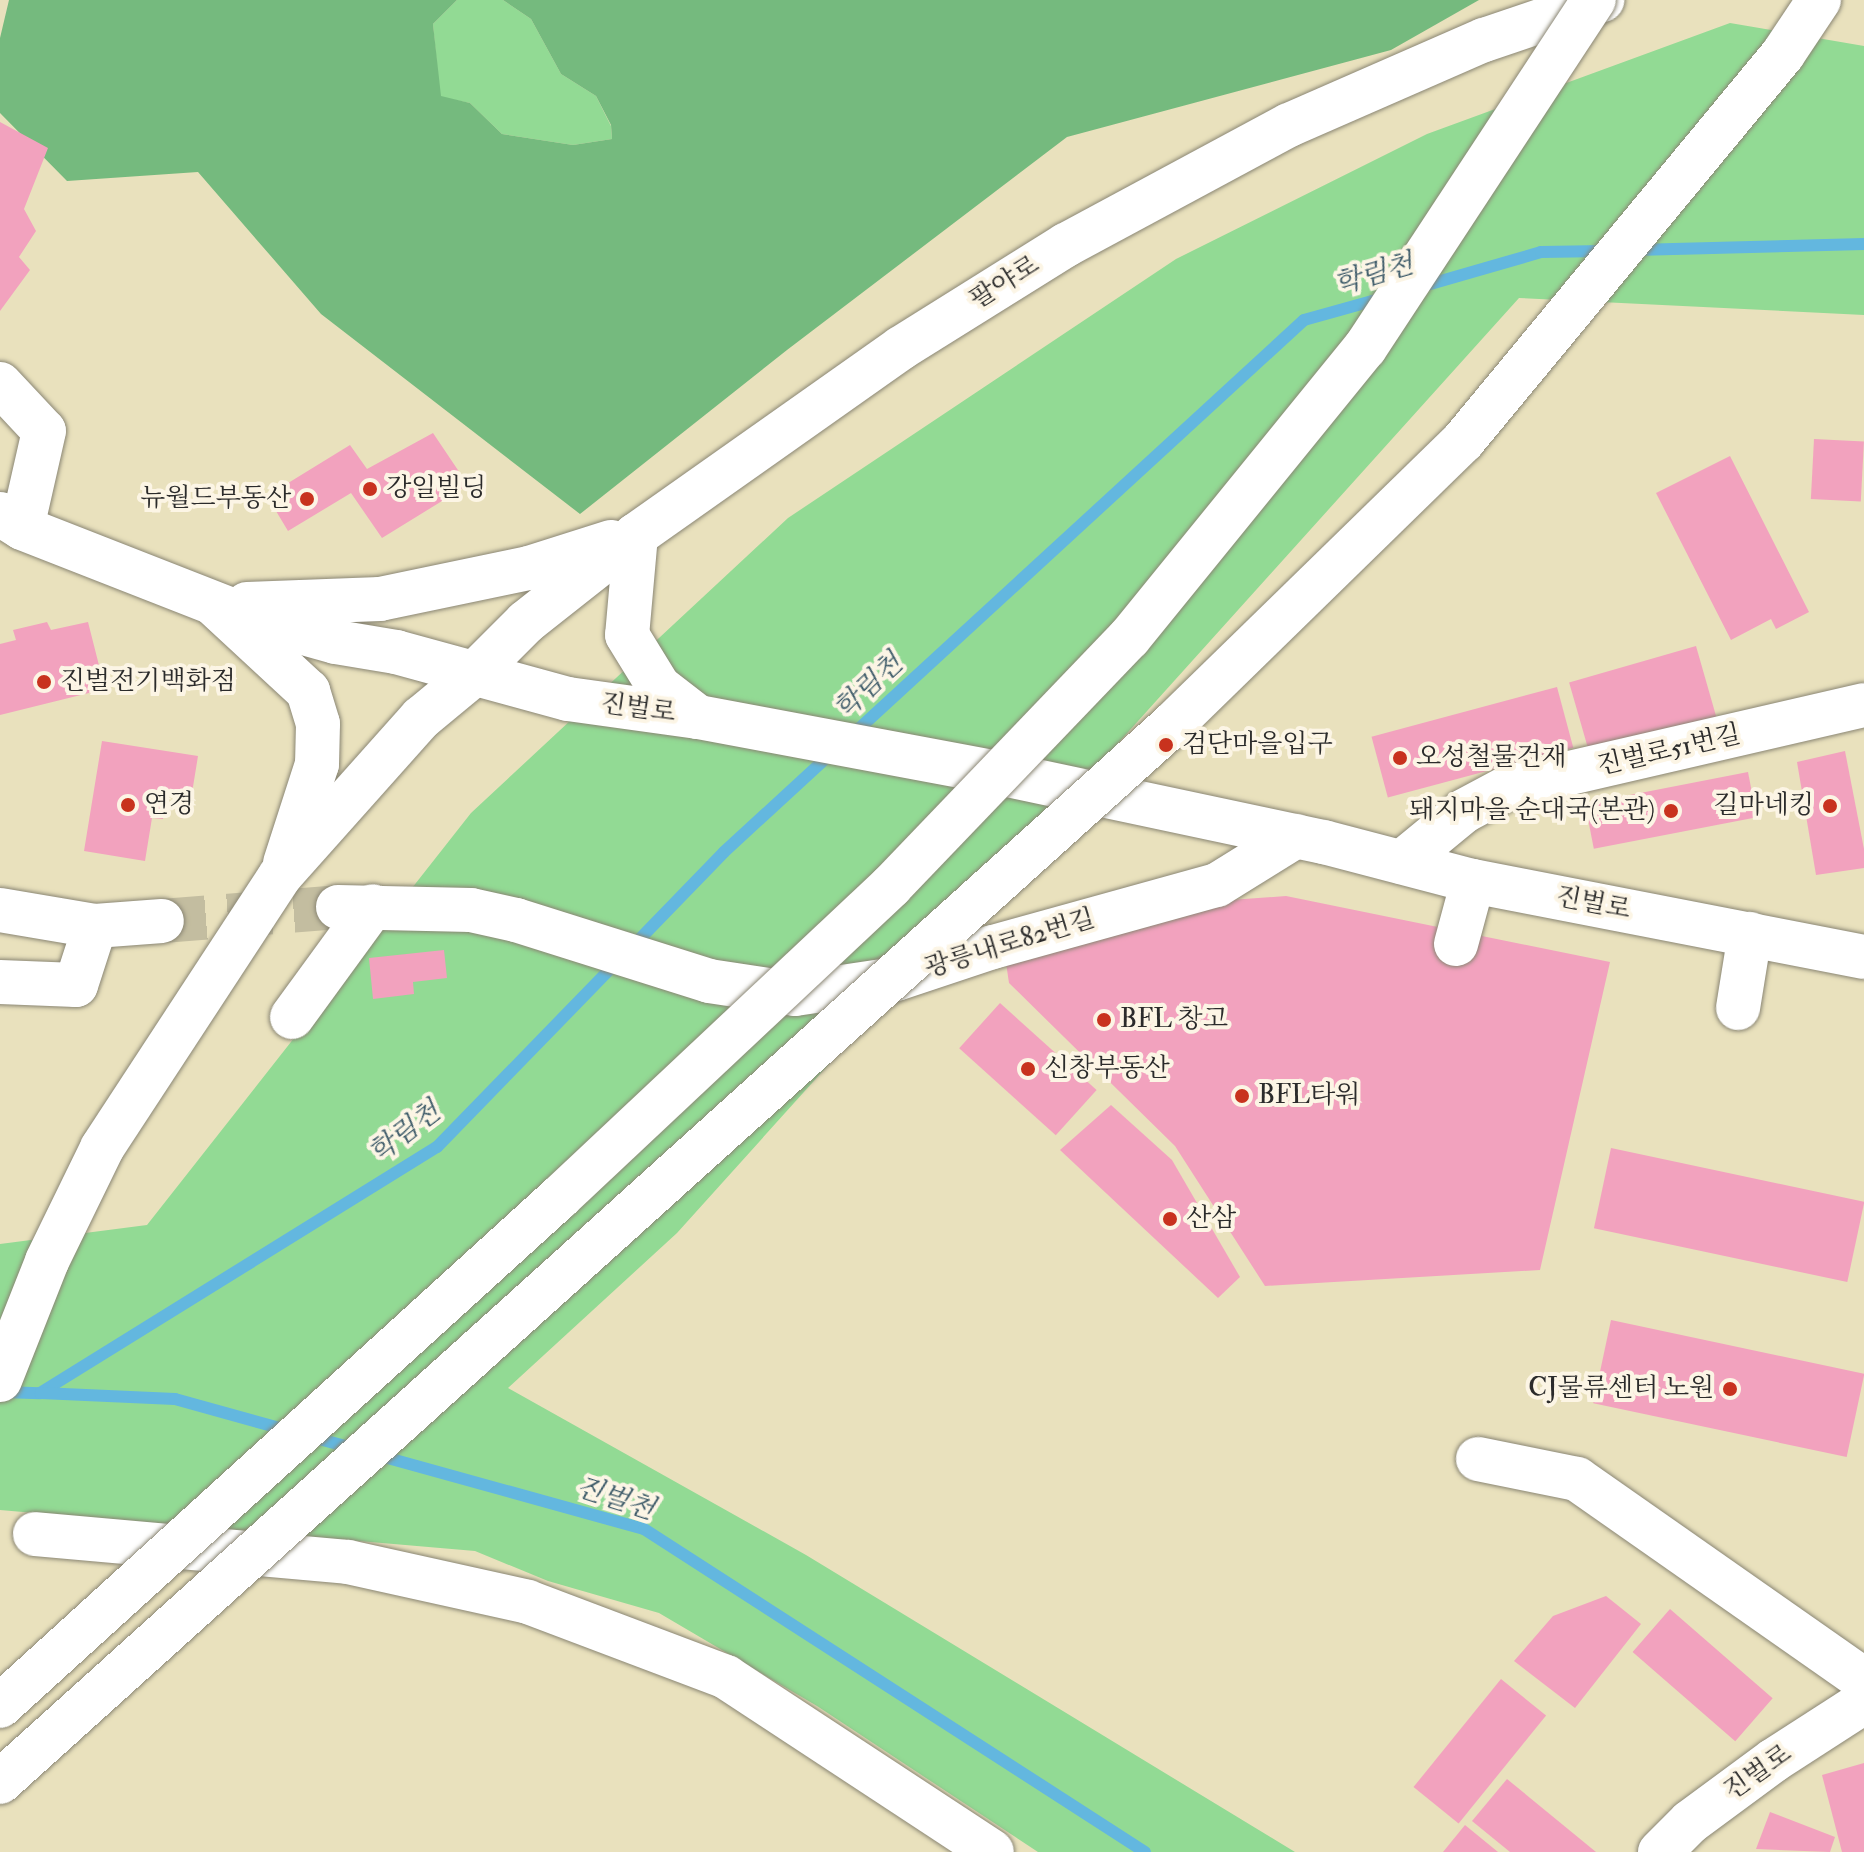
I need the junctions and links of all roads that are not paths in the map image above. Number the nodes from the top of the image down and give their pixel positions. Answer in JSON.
{"nodes":[{"id":1,"x":1594,"y":0,"type":"edge"},
{"id":2,"x":1602,"y":0,"type":"edge"},
{"id":3,"x":1819,"y":0,"type":"edge"},
{"id":4,"x":0,"y":384,"type":"edge"},
{"id":5,"x":11,"y":521,"type":"edge"},
{"id":6,"x":636,"y":535,"type":"junction"},
{"id":7,"x":215,"y":605,"type":"junction"},
{"id":8,"x":473,"y":675,"type":"junction"},
{"id":9,"x":1864,"y":705,"type":"edge"},
{"id":10,"x":698,"y":717,"type":"junction"},
{"id":11,"x":1310,"y":839,"type":"junction"},
{"id":12,"x":1402,"y":862,"type":"junction"},
{"id":13,"x":280,"y":876,"type":"junction"},
{"id":14,"x":1473,"y":881,"type":"junction"},
{"id":15,"x":0,"y":910,"type":"edge"},
{"id":16,"x":162,"y":921,"type":"tunnel mouth"},
{"id":17,"x":95,"y":926,"type":"junction"},
{"id":18,"x":1750,"y":934,"type":"junction"},
{"id":19,"x":1456,"y":944,"type":"dead end"},
{"id":20,"x":1864,"y":957,"type":"edge"},
{"id":21,"x":0,"y":982,"type":"edge"},
{"id":22,"x":1738,"y":1008,"type":"dead end"},
{"id":23,"x":292,"y":1017,"type":"dead end"},
{"id":24,"x":0,"y":1380,"type":"edge"},
{"id":25,"x":1478,"y":1459,"type":"dead end"},
{"id":26,"x":35,"y":1534,"type":"dead end"},
{"id":27,"x":1864,"y":1680,"type":"edge"},
{"id":28,"x":1864,"y":1702,"type":"edge"},
{"id":29,"x":0,"y":1706,"type":"edge"},
{"id":30,"x":0,"y":1782,"type":"edge"},
{"id":31,"x":992,"y":1852,"type":"edge"},
{"id":32,"x":1660,"y":1852,"type":"edge"}],
"edges":[{"from":1,"to":29,"type":"main road","bridge":true},
{"from":2,"to":6,"type":"main road","name":"팔야로"},
{"from":3,"to":30,"type":"main road","bridge":true},
{"from":4,"to":5,"type":"main road"},
{"from":5,"to":7,"type":"main road","name":"진벌로"},
{"from":6,"to":7,"type":"main road"},
{"from":6,"to":8,"type":"main road","name":"팔야로"},
{"from":6,"to":10,"type":"main road"},
{"from":7,"to":8,"type":"main road","name":"진벌로"},
{"from":7,"to":13,"type":"main road"},
{"from":8,"to":10,"type":"main road","name":"진벌로"},
{"from":8,"to":13,"type":"main road","name":"팔야로"},
{"from":9,"to":12,"type":"main road","name":"진벌로51번길"},
{"from":10,"to":11,"type":"main road","name":"진벌로"},
{"from":11,"to":12,"type":"main road","name":"진벌로"},
{"from":11,"to":23,"type":"main road","name":"광릉내로82번길"},
{"from":12,"to":14,"type":"main road","name":"진벌로"},
{"from":13,"to":24,"type":"main road"},
{"from":14,"to":18,"type":"main road","name":"진벌로"},
{"from":14,"to":19,"type":"main road"},
{"from":15,"to":17,"type":"main road"},
{"from":16,"to":17,"type":"main road"},
{"from":17,"to":21,"type":"main road"},
{"from":18,"to":20,"type":"main road","name":"진벌로"},
{"from":18,"to":22,"type":"main road"},
{"from":25,"to":27,"type":"main road"},
{"from":26,"to":31,"type":"main road"},
{"from":28,"to":32,"type":"main road","name":"진벌로"}]}
